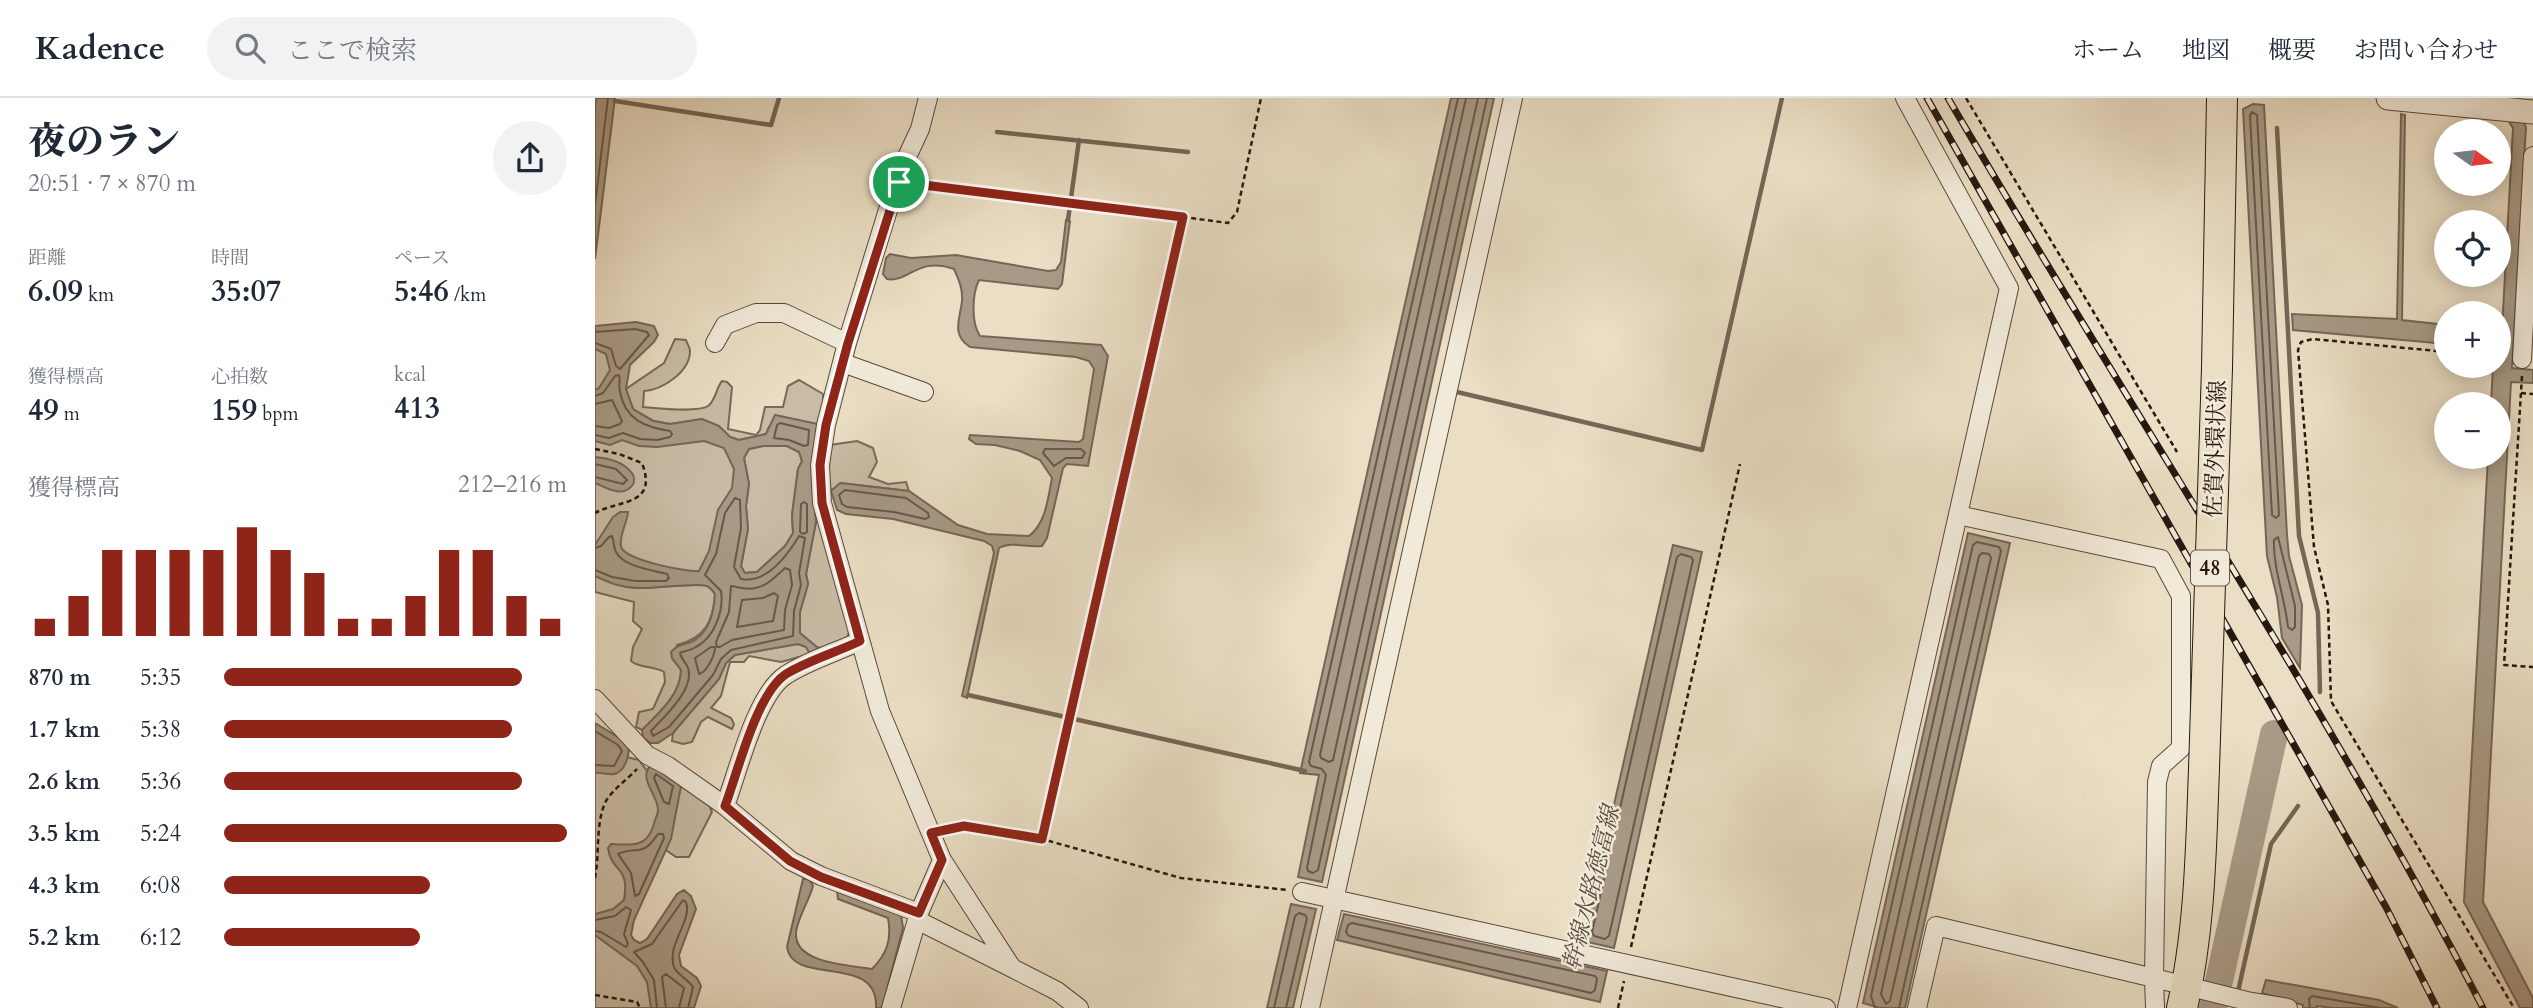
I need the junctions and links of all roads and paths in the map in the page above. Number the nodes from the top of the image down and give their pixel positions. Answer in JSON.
{"nodes":[{"id":1,"x":928,"y":98,"type":"edge"},
{"id":2,"x":1261,"y":98,"type":"edge"},
{"id":3,"x":1513,"y":98,"type":"edge"},
{"id":4,"x":1905,"y":98,"type":"edge"},
{"id":5,"x":1966,"y":98,"type":"edge"},
{"id":6,"x":2222,"y":98,"type":"edge"},
{"id":7,"x":2388,"y":98,"type":"edge"},
{"id":8,"x":2528,"y":111,"type":"edge"},
{"id":9,"x":2533,"y":156,"type":"edge"},
{"id":10,"x":899,"y":182,"type":"junction"},
{"id":11,"x":1183,"y":217,"type":"junction"},
{"id":12,"x":715,"y":343,"type":"dead end"},
{"id":13,"x":848,"y":343,"type":"junction"},
{"id":14,"x":2434,"y":351,"type":"edge"},
{"id":15,"x":2522,"y":359,"type":"dead end"},
{"id":16,"x":843,"y":363,"type":"junction"},
{"id":17,"x":924,"y":392,"type":"dead end"},
{"id":18,"x":2533,"y":394,"type":"edge"},
{"id":19,"x":595,"y":449,"type":"edge"},
{"id":20,"x":2177,"y":453,"type":"dead end"},
{"id":21,"x":1740,"y":464,"type":"dead end"},
{"id":22,"x":595,"y":513,"type":"edge"},
{"id":23,"x":1958,"y":515,"type":"junction"},
{"id":24,"x":860,"y":641,"type":"junction"},
{"id":25,"x":2533,"y":667,"type":"edge"},
{"id":26,"x":595,"y":699,"type":"edge"},
{"id":27,"x":647,"y":755,"type":"junction"},
{"id":28,"x":725,"y":806,"type":"junction"},
{"id":29,"x":931,"y":833,"type":"junction"},
{"id":30,"x":1042,"y":839,"type":"junction"},
{"id":31,"x":942,"y":860,"type":"junction"},
{"id":32,"x":595,"y":878,"type":"edge"},
{"id":33,"x":1321,"y":900,"type":"junction"},
{"id":34,"x":918,"y":916,"type":"junction"},
{"id":35,"x":1627,"y":964,"type":"junction"},
{"id":36,"x":1012,"y":968,"type":"junction"},
{"id":37,"x":2154,"y":978,"type":"junction"},
{"id":38,"x":2190,"y":994,"type":"edge"},
{"id":39,"x":595,"y":995,"type":"edge"},
{"id":40,"x":640,"y":1008,"type":"edge"},
{"id":41,"x":891,"y":1008,"type":"edge"},
{"id":42,"x":1079,"y":1008,"type":"edge"},
{"id":43,"x":1310,"y":1008,"type":"edge"},
{"id":44,"x":1618,"y":1008,"type":"edge"},
{"id":45,"x":1826,"y":1008,"type":"edge"},
{"id":46,"x":1847,"y":1008,"type":"edge"},
{"id":47,"x":1917,"y":1008,"type":"edge"},
{"id":48,"x":2155,"y":1008,"type":"edge"},
{"id":49,"x":2288,"y":1008,"type":"edge"},
{"id":50,"x":2514,"y":1008,"type":"edge"}],
"edges":[{"from":1,"to":10,"type":"street"},
{"from":2,"to":11,"type":"path"},
{"from":3,"to":33,"type":"street"},
{"from":4,"to":23,"type":"street"},
{"from":5,"to":20,"type":"path"},
{"from":6,"to":38,"type":"main road","name":"佐賀外環状線","number":"48","bridge":true},
{"from":7,"to":8,"type":"street"},
{"from":9,"to":15,"type":"street"},
{"from":10,"to":11,"type":"path"},
{"from":10,"to":13,"type":"street"},
{"from":11,"to":30,"type":"path"},
{"from":12,"to":13,"type":"street"},
{"from":13,"to":16,"type":"street"},
{"from":14,"to":50,"type":"path"},
{"from":16,"to":17,"type":"street"},
{"from":16,"to":24,"type":"street"},
{"from":18,"to":25,"type":"path"},
{"from":19,"to":22,"type":"path"},
{"from":21,"to":35,"type":"path"},
{"from":23,"to":37,"type":"street"},
{"from":23,"to":46,"type":"street"},
{"from":24,"to":28,"type":"street"},
{"from":24,"to":29,"type":"street"},
{"from":26,"to":27,"type":"street"},
{"from":27,"to":28,"type":"street"},
{"from":27,"to":32,"type":"path"},
{"from":28,"to":34,"type":"street"},
{"from":29,"to":30,"type":"path"},
{"from":29,"to":31,"type":"street"},
{"from":30,"to":33,"type":"path"},
{"from":31,"to":34,"type":"street"},
{"from":31,"to":36,"type":"street"},
{"from":33,"to":35,"type":"street"},
{"from":33,"to":43,"type":"street"},
{"from":34,"to":36,"type":"street"},
{"from":34,"to":41,"type":"street"},
{"from":35,"to":44,"type":"path"},
{"from":35,"to":45,"type":"street"},
{"from":36,"to":42,"type":"street"},
{"from":37,"to":38,"type":"street"},
{"from":37,"to":47,"type":"street"},
{"from":37,"to":48,"type":"street"},
{"from":38,"to":49,"type":"street"},
{"from":39,"to":40,"type":"path"}]}
